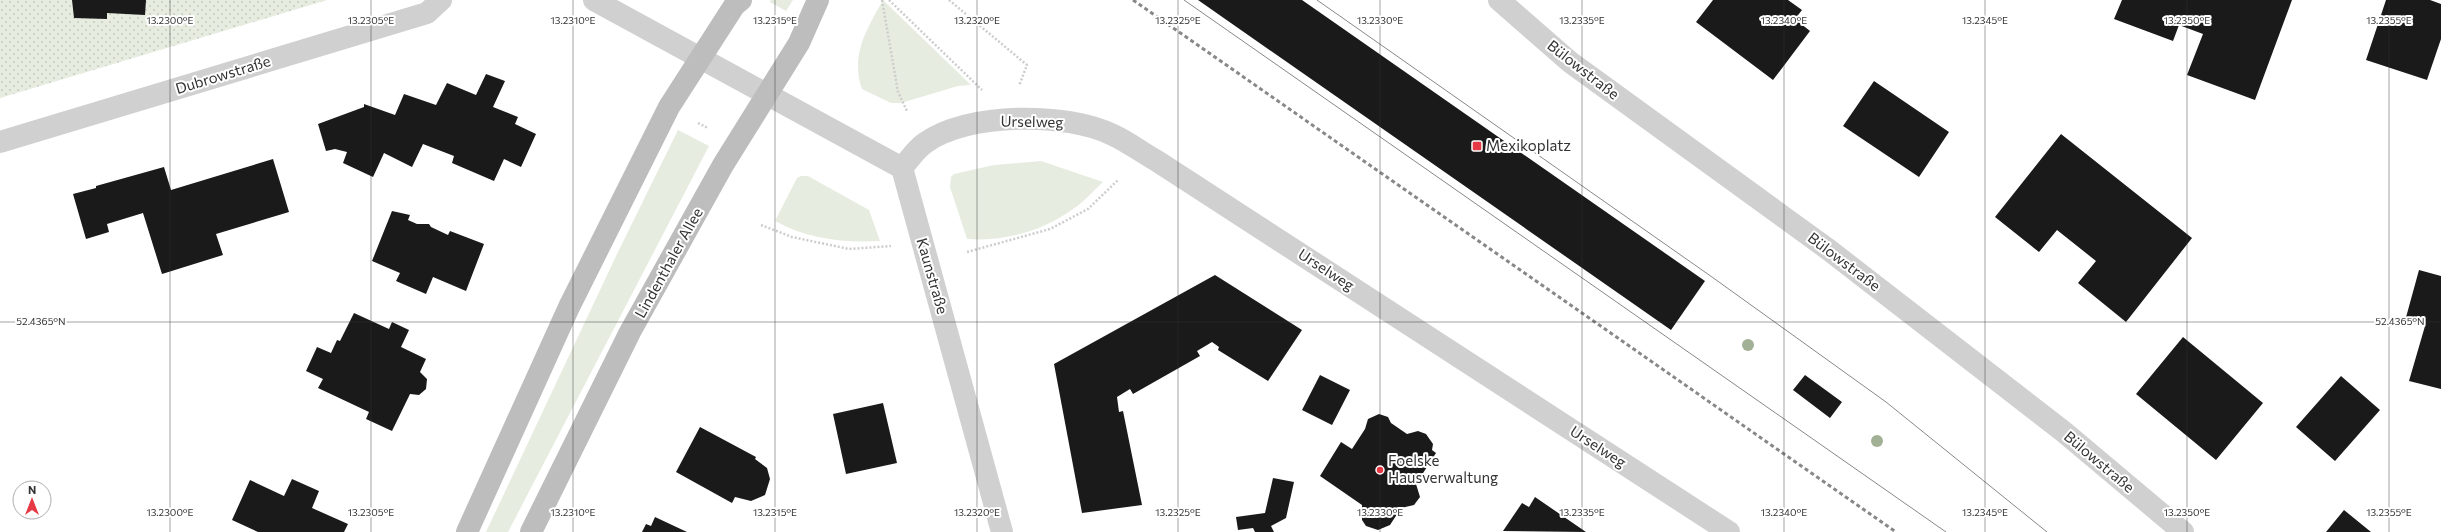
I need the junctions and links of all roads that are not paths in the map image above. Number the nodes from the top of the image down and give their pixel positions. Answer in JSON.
{"nodes":[{"id":1,"x":441,"y":0,"type":"edge"},
{"id":2,"x":594,"y":0,"type":"edge"},
{"id":3,"x":741,"y":0,"type":"edge"},
{"id":4,"x":818,"y":0,"type":"edge"},
{"id":5,"x":1499,"y":0,"type":"edge"},
{"id":6,"x":701,"y":57,"type":"junction"},
{"id":7,"x":767,"y":93,"type":"junction"},
{"id":8,"x":0,"y":142,"type":"edge"},
{"id":9,"x":902,"y":168,"type":"junction"},
{"id":10,"x":467,"y":532,"type":"edge"},
{"id":11,"x":531,"y":532,"type":"edge"},
{"id":12,"x":1002,"y":532,"type":"edge"},
{"id":13,"x":1729,"y":532,"type":"edge"},
{"id":14,"x":2183,"y":532,"type":"edge"}],
"edges":[{"from":1,"to":8,"type":"street","name":"Dubrowstraße"},
{"from":2,"to":6,"type":"street"},
{"from":3,"to":6,"type":"main road"},
{"from":4,"to":7,"type":"main road","name":"Lindenthaler Allee"},
{"from":5,"to":14,"type":"street","name":"Bülowstraße"},
{"from":6,"to":7,"type":"street"},
{"from":6,"to":10,"type":"main road"},
{"from":7,"to":9,"type":"street"},
{"from":7,"to":11,"type":"main road","name":"Lindenthaler Allee"},
{"from":9,"to":12,"type":"street","name":"Kaunstraße"},
{"from":9,"to":13,"type":"street","name":"Urselweg"}]}
